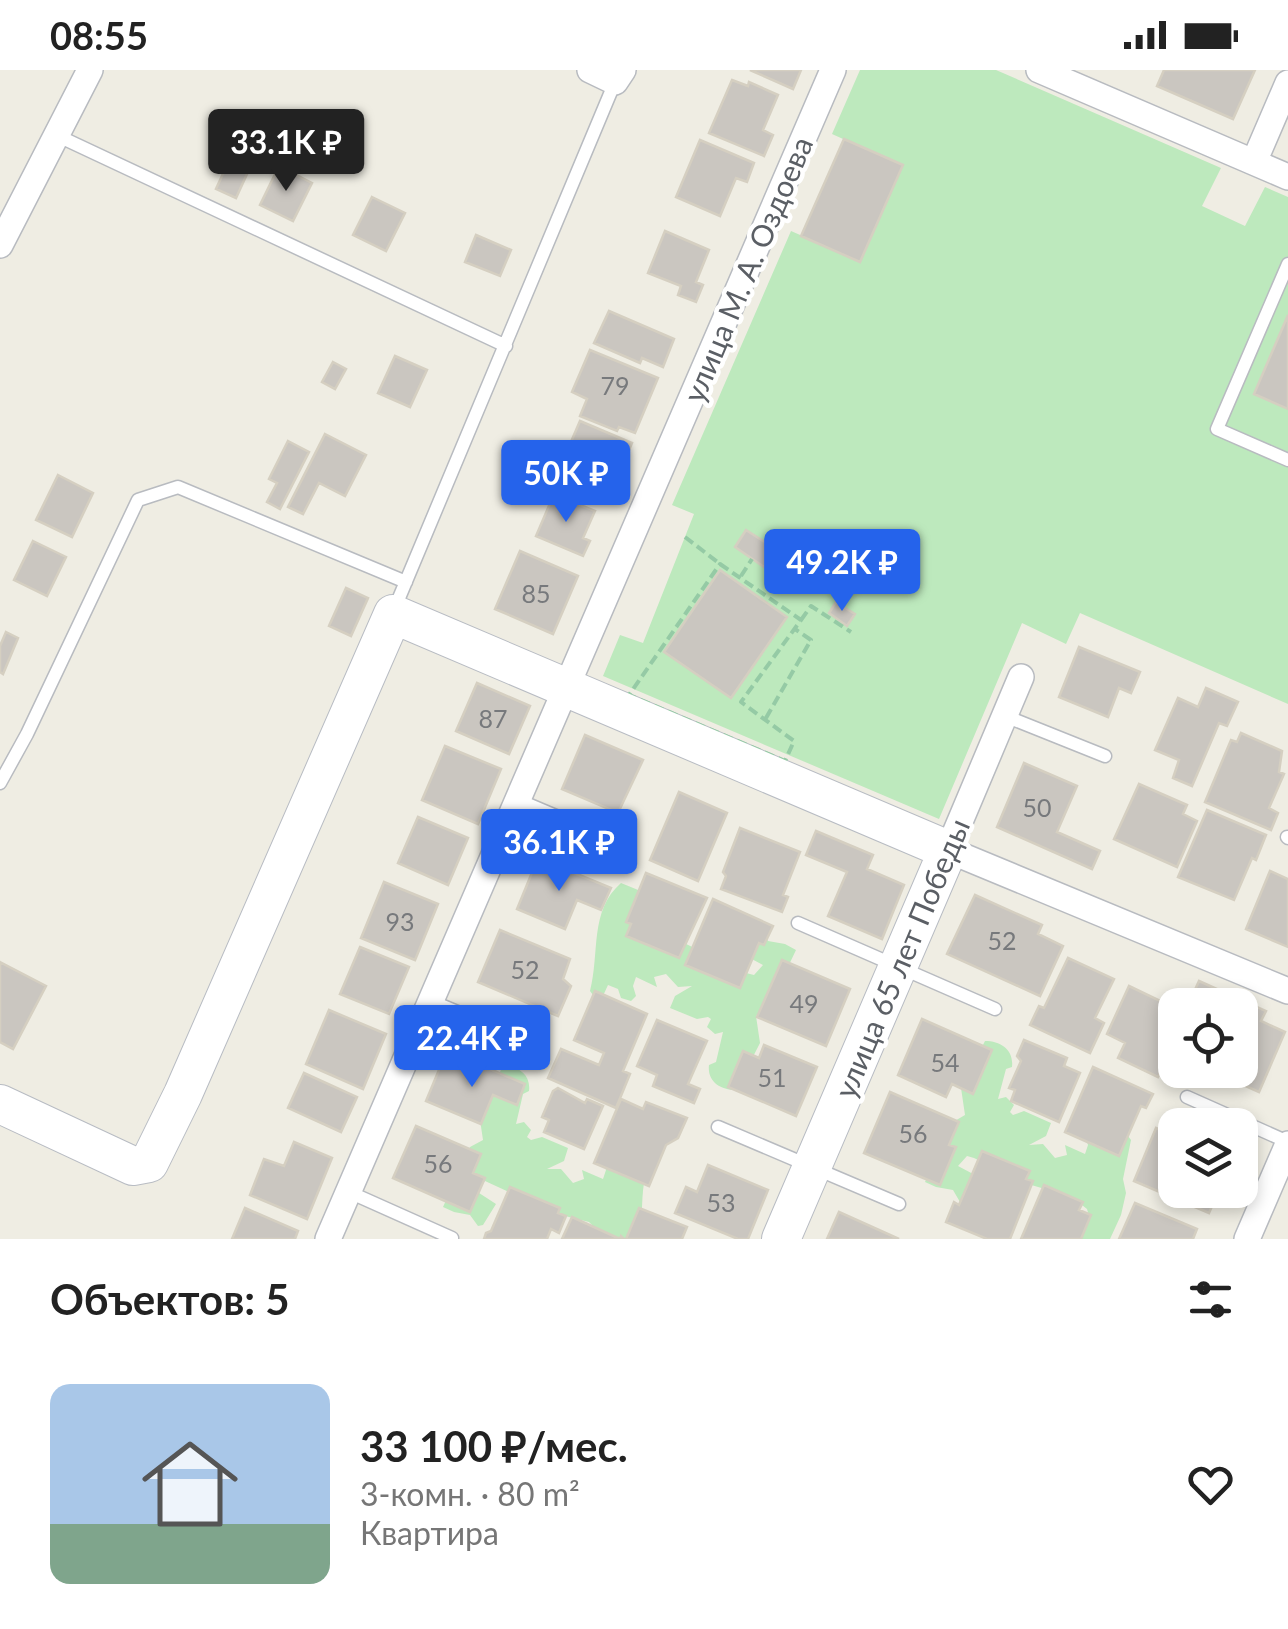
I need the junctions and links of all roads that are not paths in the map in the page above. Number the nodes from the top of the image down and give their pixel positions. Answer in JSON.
{"nodes":[{"id":1,"x":90,"y":70,"type":"edge"},
{"id":2,"x":590,"y":70,"type":"edge"},
{"id":3,"x":833,"y":70,"type":"edge"},
{"id":4,"x":1038,"y":70,"type":"edge"},
{"id":5,"x":619,"y":76,"type":"edge"},
{"id":6,"x":1288,"y":84,"type":"edge"},
{"id":7,"x":56,"y":136,"type":"junction"},
{"id":8,"x":1254,"y":162,"type":"junction"},
{"id":9,"x":1288,"y":177,"type":"edge"},
{"id":10,"x":0,"y":246,"type":"edge"},
{"id":11,"x":1288,"y":264,"type":"edge"},
{"id":12,"x":506,"y":346,"type":"junction"},
{"id":13,"x":1288,"y":460,"type":"edge"},
{"id":14,"x":400,"y":598,"type":"junction"},
{"id":15,"x":1021,"y":676,"type":"dead end"},
{"id":16,"x":566,"y":688,"type":"junction"},
{"id":17,"x":1006,"y":716,"type":"junction"},
{"id":18,"x":1105,"y":756,"type":"dead end"},
{"id":19,"x":0,"y":783,"type":"edge"},
{"id":20,"x":518,"y":800,"type":"junction"},
{"id":21,"x":622,"y":844,"type":"dead end"},
{"id":22,"x":948,"y":850,"type":"junction"},
{"id":23,"x":798,"y":923,"type":"dead end"},
{"id":24,"x":898,"y":966,"type":"junction"},
{"id":25,"x":1288,"y":991,"type":"edge"},
{"id":26,"x":431,"y":1000,"type":"junction"},
{"id":27,"x":995,"y":1009,"type":"dead end"},
{"id":28,"x":534,"y":1044,"type":"dead end"},
{"id":29,"x":1187,"y":1096,"type":"dead end"},
{"id":30,"x":0,"y":1104,"type":"edge"},
{"id":31,"x":718,"y":1126,"type":"dead end"},
{"id":32,"x":1288,"y":1143,"type":"edge"},
{"id":33,"x":812,"y":1166,"type":"junction"},
{"id":34,"x":348,"y":1192,"type":"junction"},
{"id":35,"x":899,"y":1204,"type":"dead end"},
{"id":36,"x":452,"y":1238,"type":"edge"},
{"id":37,"x":328,"y":1239,"type":"edge"},
{"id":38,"x":780,"y":1239,"type":"edge"},
{"id":39,"x":1247,"y":1239,"type":"edge"}],
"edges":[{"from":1,"to":7,"type":"street"},
{"from":2,"to":5,"type":"street"},
{"from":3,"to":16,"type":"street","name":"улица М. А. Оздоева"},
{"from":4,"to":8,"type":"street"},
{"from":5,"to":12,"type":"lane"},
{"from":6,"to":8,"type":"street"},
{"from":7,"to":10,"type":"street"},
{"from":7,"to":12,"type":"lane"},
{"from":8,"to":9,"type":"street"},
{"from":11,"to":13,"type":"lane"},
{"from":12,"to":14,"type":"lane"},
{"from":14,"to":16,"type":"street"},
{"from":14,"to":19,"type":"lane"},
{"from":14,"to":30,"type":"street"},
{"from":15,"to":17,"type":"street","name":"улица 65 лет Победы"},
{"from":16,"to":20,"type":"street","name":"улица М. А. Оздоева"},
{"from":16,"to":22,"type":"street"},
{"from":17,"to":18,"type":"lane"},
{"from":17,"to":22,"type":"street","name":"улица 65 лет Победы"},
{"from":20,"to":21,"type":"lane"},
{"from":20,"to":26,"type":"street","name":"улица М. А. Оздоева"},
{"from":22,"to":24,"type":"street","name":"улица 65 лет Победы"},
{"from":22,"to":25,"type":"street"},
{"from":23,"to":24,"type":"lane"},
{"from":24,"to":27,"type":"lane"},
{"from":24,"to":33,"type":"street","name":"улица 65 лет Победы"},
{"from":26,"to":28,"type":"lane"},
{"from":26,"to":34,"type":"street","name":"улица М. А. Оздоева"},
{"from":29,"to":32,"type":"lane"},
{"from":31,"to":33,"type":"lane"},
{"from":32,"to":39,"type":"street"},
{"from":33,"to":35,"type":"lane"},
{"from":33,"to":38,"type":"street","name":"улица 65 лет Победы"},
{"from":34,"to":36,"type":"lane"},
{"from":34,"to":37,"type":"street","name":"улица М. А. Оздоева"}]}
